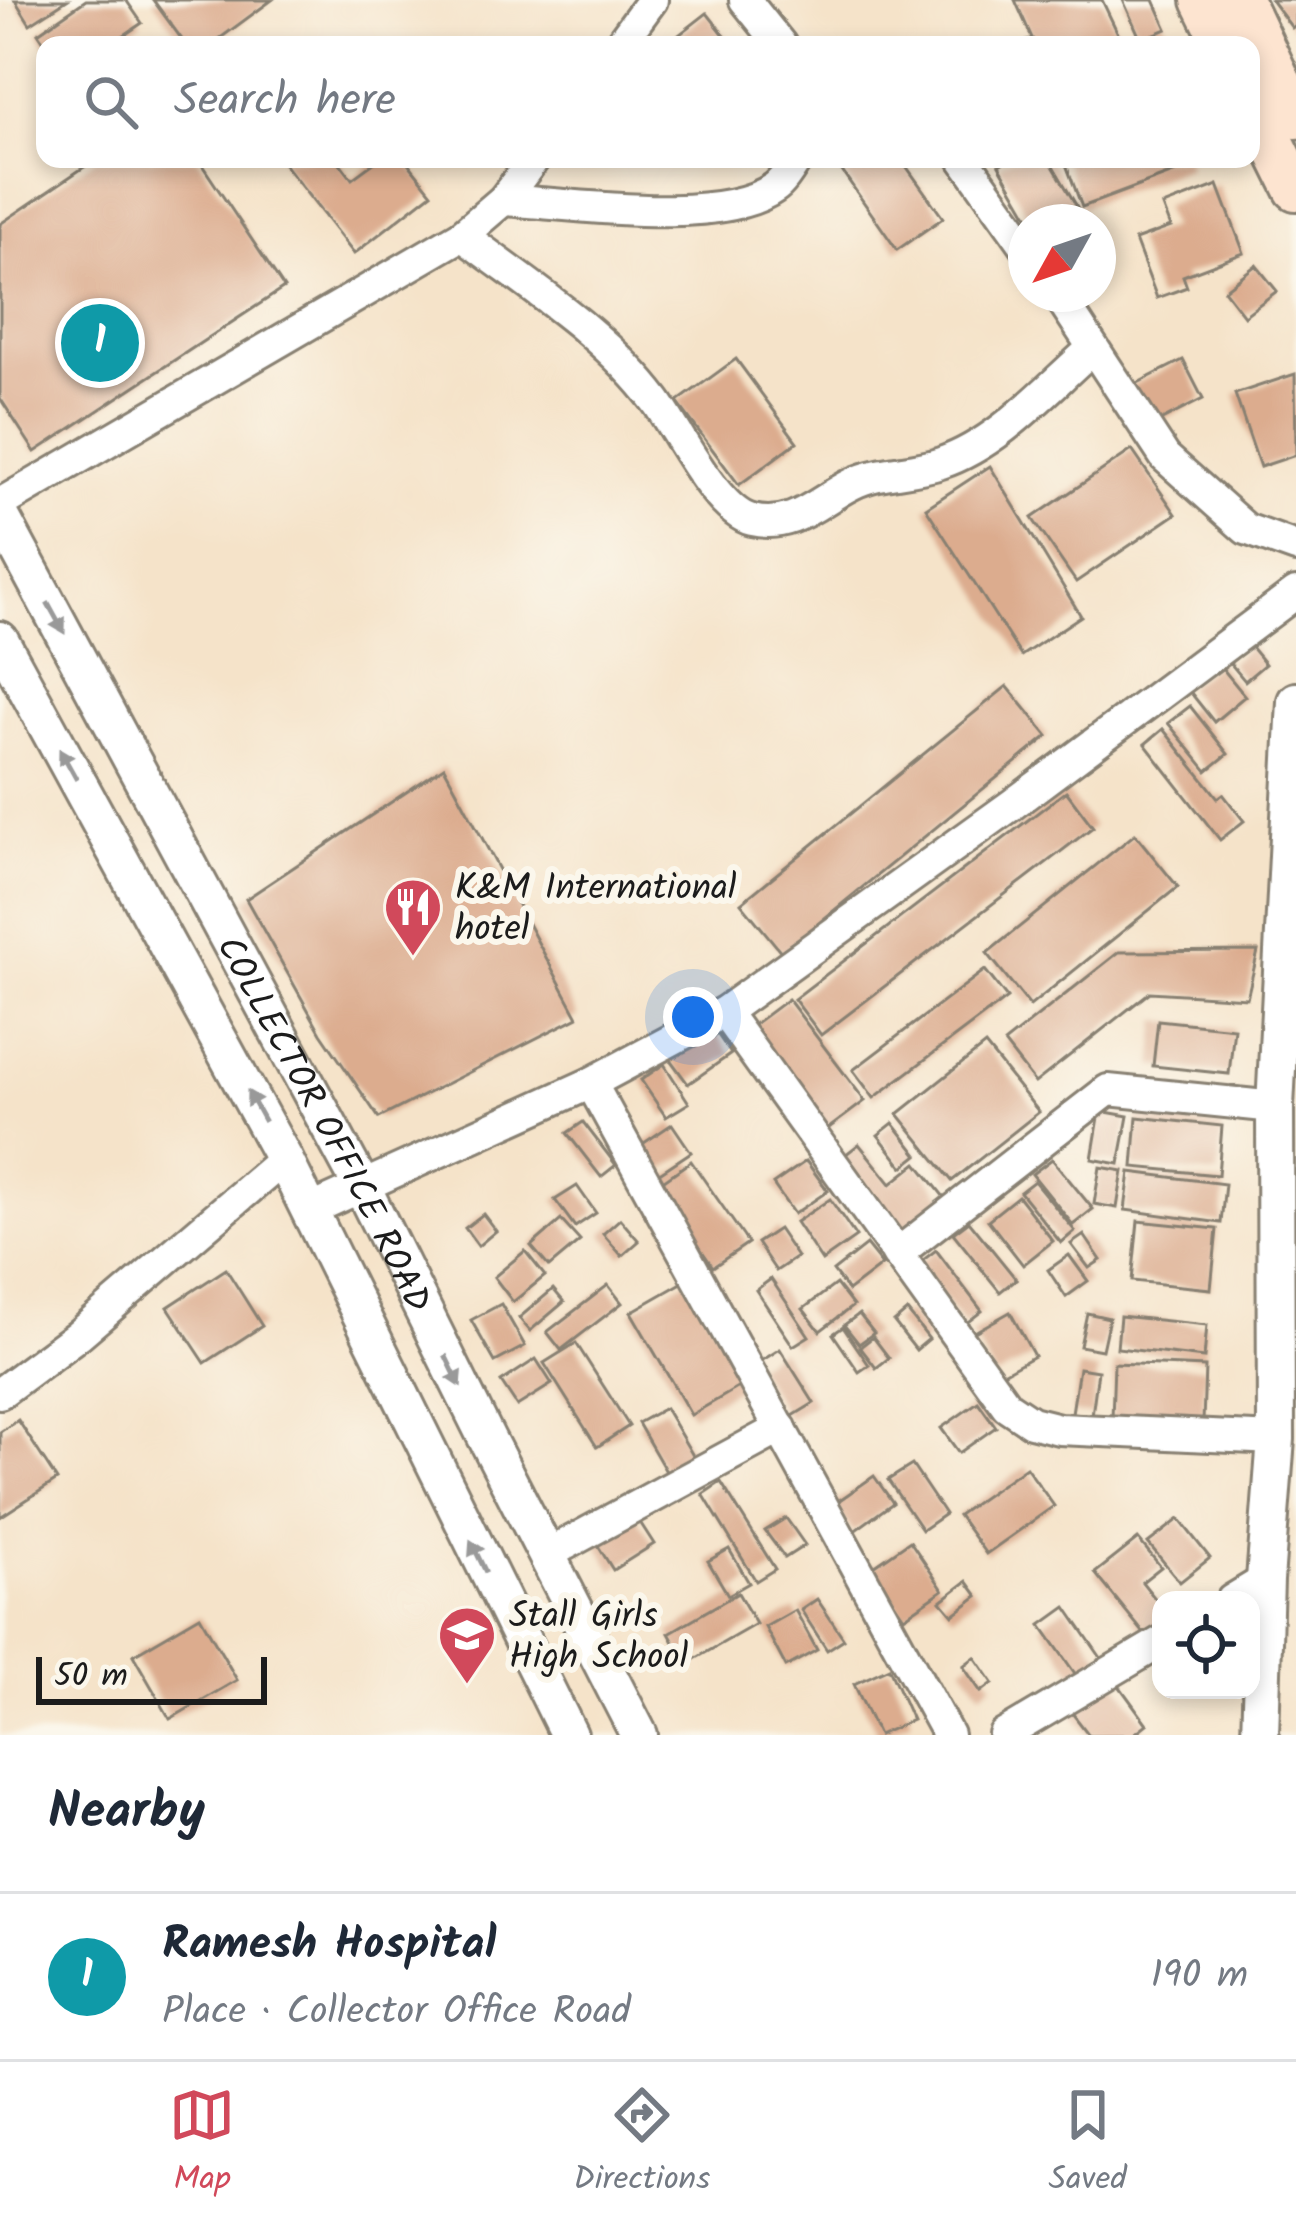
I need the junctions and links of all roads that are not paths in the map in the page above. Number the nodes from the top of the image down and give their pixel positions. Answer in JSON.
{"nodes":[{"id":1,"x":652,"y":0,"type":"edge"},
{"id":2,"x":745,"y":0,"type":"edge"},
{"id":3,"x":1203,"y":0,"type":"edge"},
{"id":4,"x":1241,"y":0,"type":"edge"},
{"id":5,"x":626,"y":36,"type":"edge"},
{"id":6,"x":774,"y":36,"type":"edge"},
{"id":7,"x":1221,"y":36,"type":"edge"},
{"id":8,"x":1258,"y":36,"type":"edge"},
{"id":9,"x":1260,"y":40,"type":"edge"},
{"id":10,"x":1260,"y":116,"type":"edge"},
{"id":11,"x":1296,"y":117,"type":"edge"},
{"id":12,"x":527,"y":168,"type":"edge"},
{"id":13,"x":790,"y":168,"type":"edge"},
{"id":14,"x":970,"y":168,"type":"edge"},
{"id":15,"x":1296,"y":190,"type":"edge"},
{"id":16,"x":503,"y":200,"type":"junction"},
{"id":17,"x":1008,"y":221,"type":"edge"},
{"id":18,"x":462,"y":235,"type":"junction"},
{"id":19,"x":1070,"y":312,"type":"edge"},
{"id":20,"x":1093,"y":348,"type":"junction"},
{"id":21,"x":0,"y":504,"type":"edge"},
{"id":22,"x":0,"y":515,"type":"edge"},
{"id":23,"x":1296,"y":547,"type":"edge"},
{"id":24,"x":1296,"y":593,"type":"edge"},
{"id":25,"x":0,"y":640,"type":"edge"},
{"id":26,"x":1296,"y":701,"type":"edge"},
{"id":27,"x":724,"y":1012,"type":"junction"},
{"id":28,"x":591,"y":1084,"type":"junction"},
{"id":29,"x":1275,"y":1107,"type":"junction"},
{"id":30,"x":284,"y":1159,"type":"junction"},
{"id":31,"x":363,"y":1189,"type":"junction"},
{"id":32,"x":310,"y":1210,"type":"junction"},
{"id":33,"x":897,"y":1254,"type":"junction"},
{"id":34,"x":0,"y":1393,"type":"edge"},
{"id":35,"x":781,"y":1428,"type":"junction"},
{"id":36,"x":1276,"y":1439,"type":"junction"},
{"id":37,"x":546,"y":1555,"type":"junction"},
{"id":38,"x":1265,"y":1580,"type":"junction"},
{"id":39,"x":1247,"y":1591,"type":"edge"},
{"id":40,"x":1152,"y":1647,"type":"edge"},
{"id":41,"x":569,"y":1735,"type":"edge"},
{"id":42,"x":639,"y":1735,"type":"edge"},
{"id":43,"x":948,"y":1735,"type":"edge"},
{"id":44,"x":1004,"y":1735,"type":"edge"},
{"id":45,"x":1261,"y":1735,"type":"edge"}],
"edges":[{"from":1,"to":5,"type":"street"},
{"from":2,"to":6,"type":"street"},
{"from":3,"to":7,"type":"main road"},
{"from":4,"to":8,"type":"main road"},
{"from":9,"to":11,"type":"main road"},
{"from":10,"to":15,"type":"main road"},
{"from":12,"to":16,"type":"street"},
{"from":13,"to":16,"type":"street"},
{"from":14,"to":17,"type":"street"},
{"from":16,"to":18,"type":"street"},
{"from":18,"to":20,"type":"street"},
{"from":18,"to":21,"type":"street"},
{"from":19,"to":20,"type":"street"},
{"from":20,"to":23,"type":"street"},
{"from":22,"to":31,"type":"street","name":"COLLECTOR OFFICE ROAD","one_way":true},
{"from":24,"to":27,"type":"street"},
{"from":30,"to":25,"type":"street","name":"COLLECTOR OFFICE ROAD","one_way":true},
{"from":26,"to":29,"type":"street"},
{"from":27,"to":28,"type":"street"},
{"from":27,"to":33,"type":"street"},
{"from":28,"to":31,"type":"street"},
{"from":28,"to":35,"type":"street"},
{"from":29,"to":33,"type":"street"},
{"from":29,"to":36,"type":"street"},
{"from":30,"to":32,"type":"street","name":"COLLECTOR OFFICE ROAD"},
{"from":30,"to":34,"type":"street"},
{"from":31,"to":32,"type":"street"},
{"from":31,"to":37,"type":"street","name":"COLLECTOR OFFICE ROAD","one_way":true},
{"from":41,"to":32,"type":"street","name":"COLLECTOR OFFICE ROAD","one_way":true},
{"from":33,"to":36,"type":"street"},
{"from":35,"to":37,"type":"street"},
{"from":35,"to":43,"type":"street"},
{"from":36,"to":38,"type":"street"},
{"from":37,"to":42,"type":"street","name":"COLLECTOR OFFICE ROAD"},
{"from":38,"to":39,"type":"street"},
{"from":38,"to":45,"type":"street"},
{"from":40,"to":44,"type":"street"}]}
